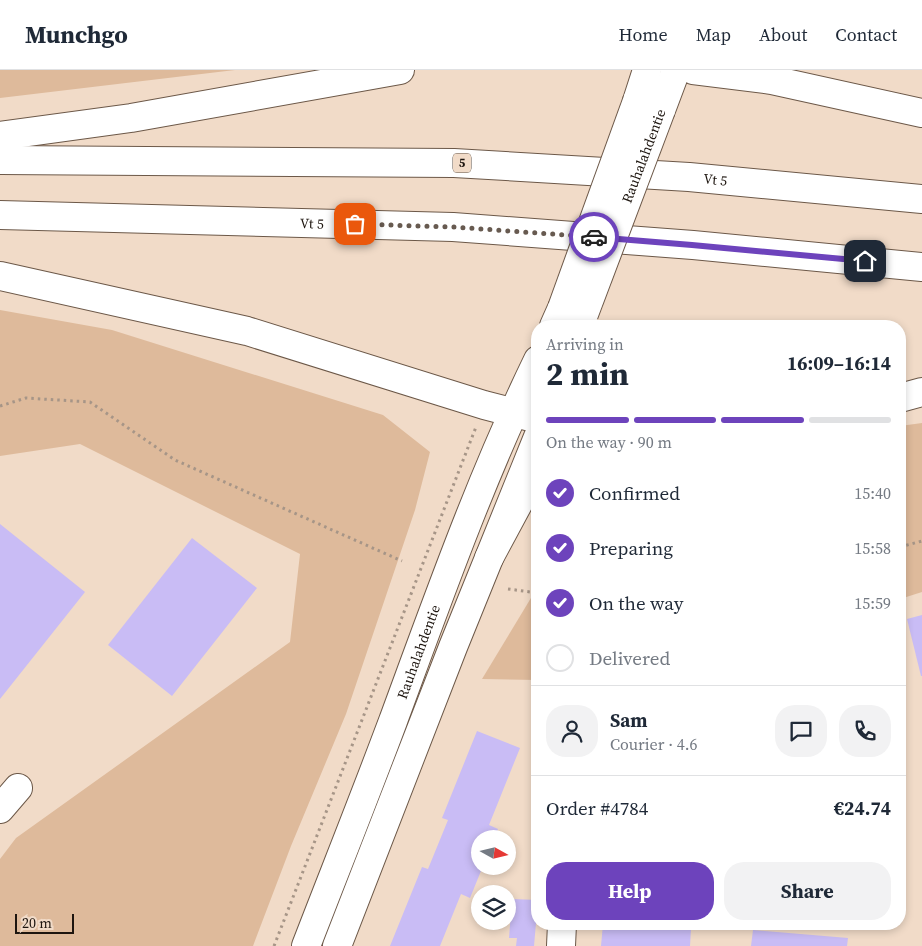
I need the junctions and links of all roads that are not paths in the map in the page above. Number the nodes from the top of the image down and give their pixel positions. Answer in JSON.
{"nodes":[{"id":1,"x":400,"y":70,"type":"edge"},
{"id":2,"x":647,"y":70,"type":"edge"},
{"id":3,"x":676,"y":70,"type":"edge"},
{"id":4,"x":694,"y":70,"type":"edge"},
{"id":5,"x":760,"y":75,"type":"edge"},
{"id":6,"x":649,"y":106,"type":"junction"},
{"id":7,"x":922,"y":113,"type":"edge"},
{"id":8,"x":0,"y":136,"type":"edge"},
{"id":9,"x":0,"y":160,"type":"edge"},
{"id":10,"x":922,"y":199,"type":"edge"},
{"id":11,"x":0,"y":215,"type":"edge"},
{"id":12,"x":922,"y":267,"type":"edge"},
{"id":13,"x":0,"y":276,"type":"edge"},
{"id":14,"x":570,"y":319,"type":"edge"},
{"id":15,"x":531,"y":390,"type":"edge"},
{"id":16,"x":922,"y":392,"type":"edge"},
{"id":17,"x":906,"y":396,"type":"edge"},
{"id":18,"x":525,"y":415,"type":"edge"},
{"id":19,"x":531,"y":453,"type":"edge"},
{"id":20,"x":531,"y":484,"type":"edge"},
{"id":21,"x":489,"y":558,"type":"junction"},
{"id":22,"x":18,"y":788,"type":"dead end"},
{"id":23,"x":0,"y":809,"type":"edge"},
{"id":24,"x":561,"y":930,"type":"edge"},
{"id":25,"x":306,"y":946,"type":"edge"},
{"id":26,"x":337,"y":946,"type":"edge"},
{"id":27,"x":560,"y":946,"type":"edge"}],
"edges":[{"from":1,"to":8,"type":"main road"},
{"from":2,"to":6,"type":"main road","name":"Rauhalahdentie"},
{"from":3,"to":6,"type":"main road","name":"Rauhalahdentie"},
{"from":4,"to":5,"type":"main road"},
{"from":5,"to":7,"type":"main road"},
{"from":6,"to":14,"type":"main road","name":"Rauhalahdentie","bridge":true},
{"from":9,"to":10,"type":"main road","name":"Vt 5","number":"5"},
{"from":11,"to":12,"type":"main road","name":"Vt 5"},
{"from":13,"to":18,"type":"main road"},
{"from":15,"to":18,"type":"main road","name":"Rauhalahdentie"},
{"from":16,"to":17,"type":"main road"},
{"from":18,"to":25,"type":"main road","name":"Rauhalahdentie"},
{"from":19,"to":21,"type":"main road"},
{"from":20,"to":21,"type":"main road"},
{"from":21,"to":26,"type":"main road"},
{"from":22,"to":23,"type":"main road"},
{"from":24,"to":27,"type":"main road"}]}
